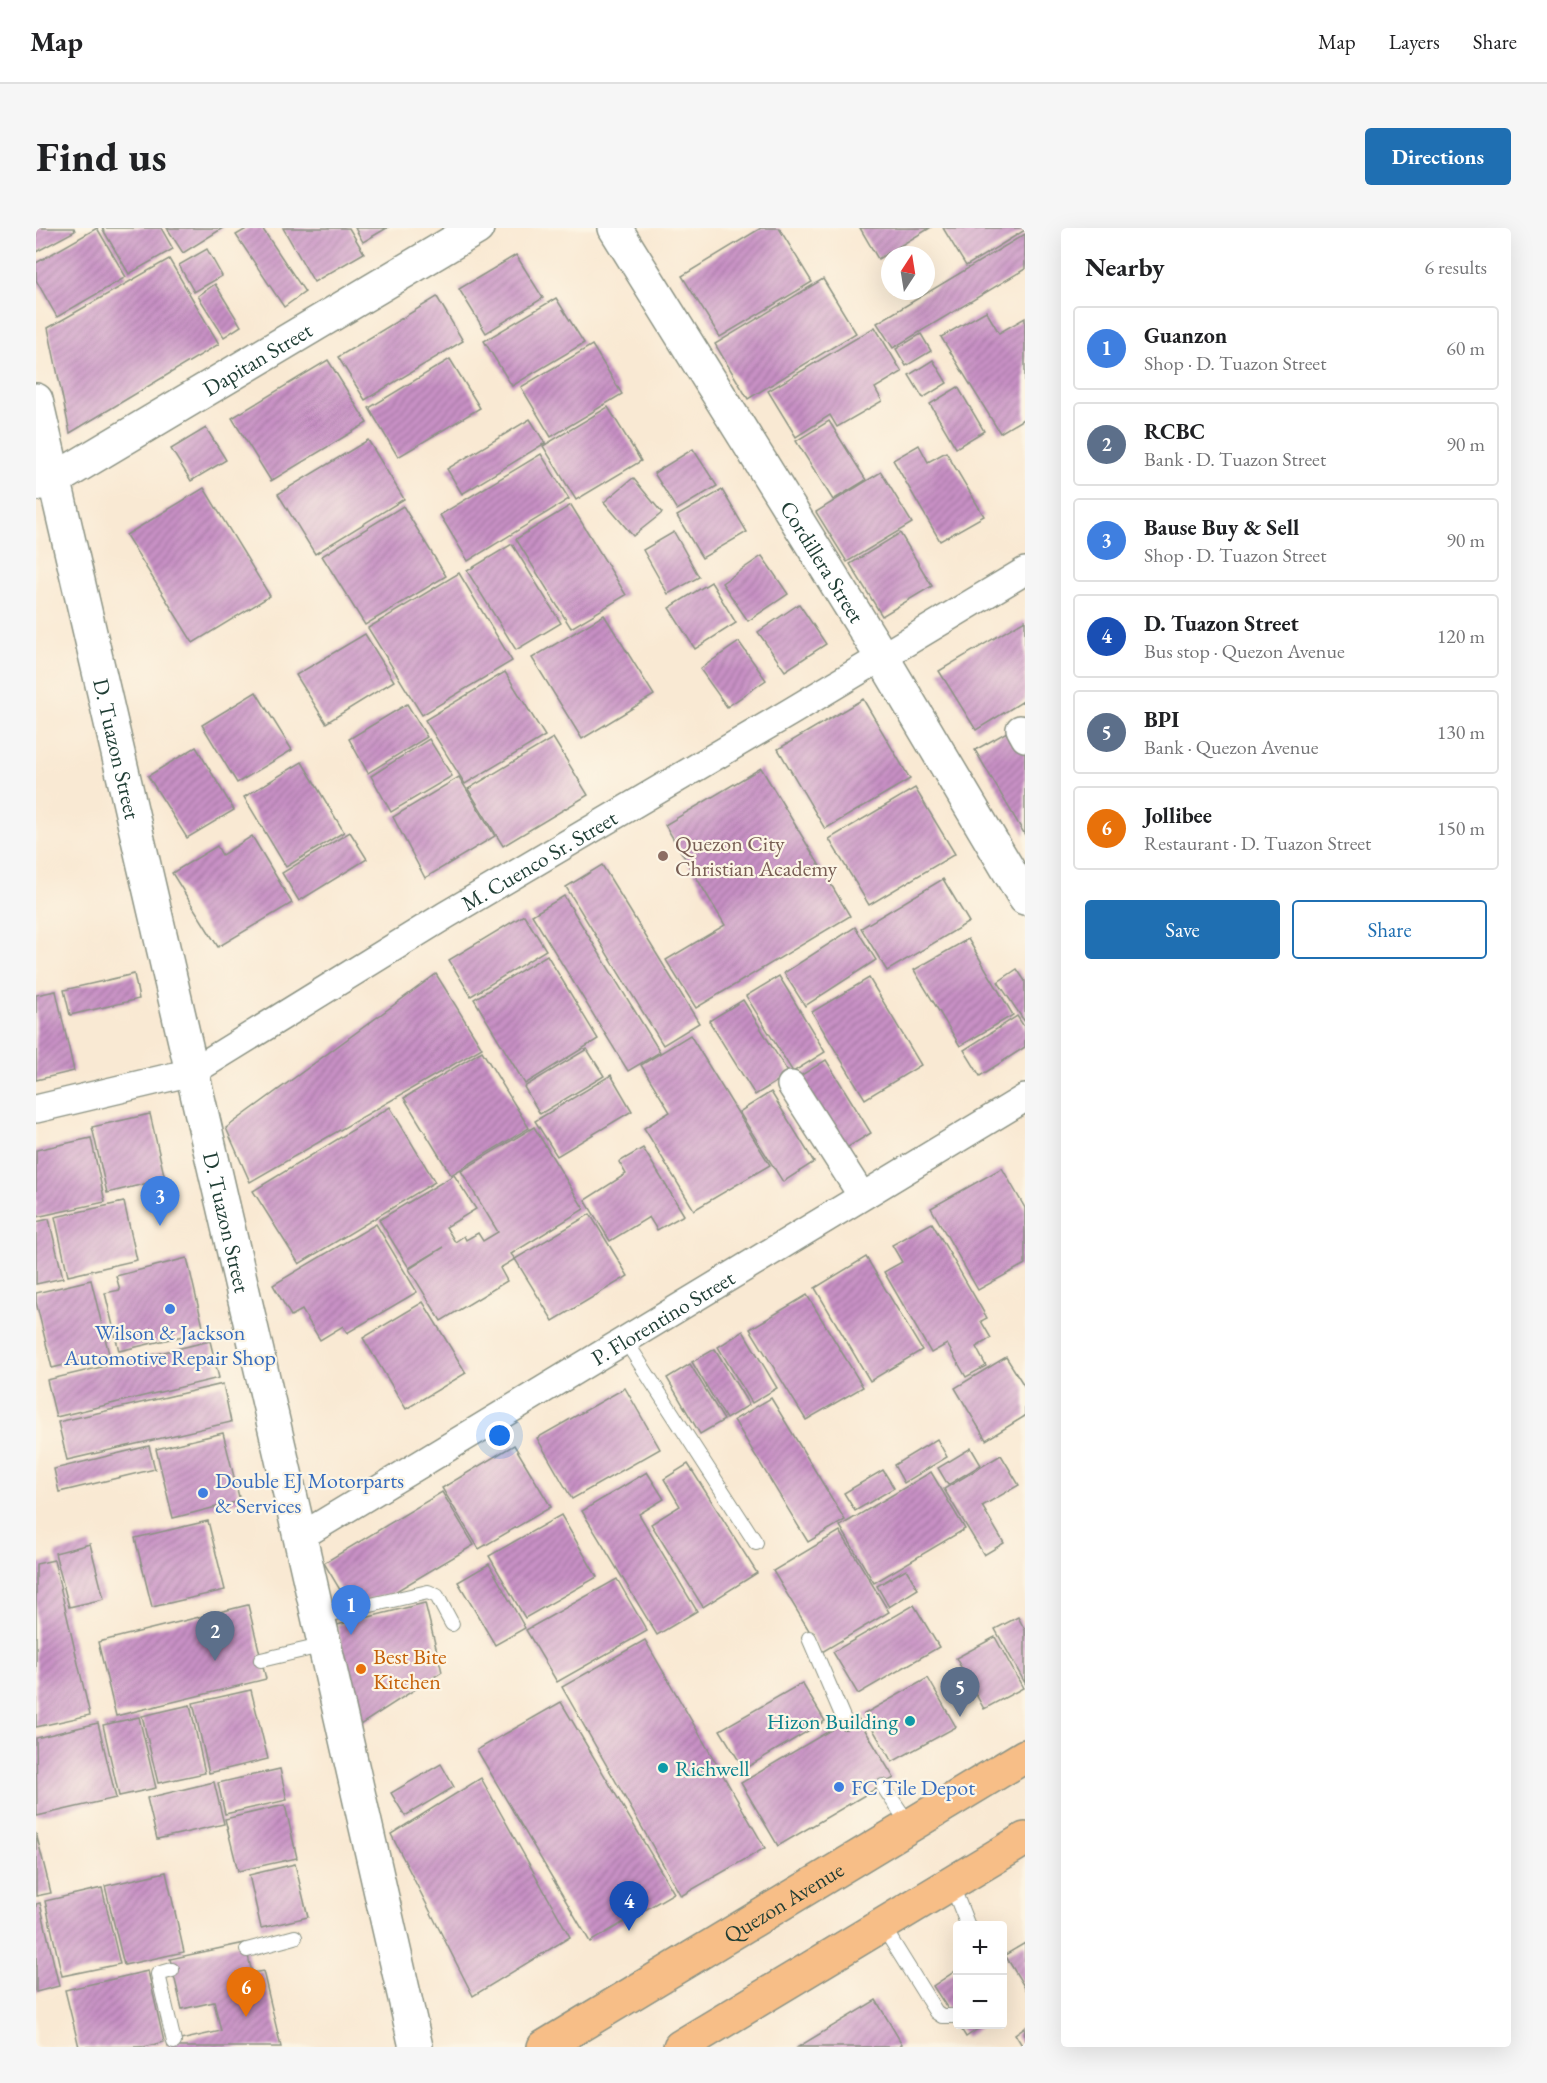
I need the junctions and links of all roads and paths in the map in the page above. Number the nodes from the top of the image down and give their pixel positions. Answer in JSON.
{"nodes":[{"id":1,"x":615,"y":228,"type":"edge"},
{"id":2,"x":462,"y":232,"type":"edge"},
{"id":3,"x":36,"y":400,"type":"edge"},
{"id":4,"x":45,"y":482,"type":"edge"},
{"id":5,"x":1025,"y":571,"type":"edge"},
{"id":6,"x":882,"y":657,"type":"junction"},
{"id":7,"x":1025,"y":898,"type":"edge"},
{"id":8,"x":192,"y":1072,"type":"junction"},
{"id":9,"x":791,"y":1085,"type":"dead end"},
{"id":10,"x":1025,"y":1098,"type":"edge"},
{"id":11,"x":36,"y":1109,"type":"edge"},
{"id":12,"x":862,"y":1196,"type":"junction"},
{"id":13,"x":625,"y":1340,"type":"junction"},
{"id":14,"x":300,"y":1537,"type":"junction"},
{"id":15,"x":756,"y":1543,"type":"dead end"},
{"id":16,"x":452,"y":1624,"type":"dead end"},
{"id":17,"x":321,"y":1631,"type":"junction"},
{"id":18,"x":809,"y":1638,"type":"dead end"},
{"id":19,"x":261,"y":1660,"type":"dead end"},
{"id":20,"x":845,"y":1722,"type":"dead end"},
{"id":21,"x":1025,"y":1756,"type":"edge"},
{"id":22,"x":883,"y":1786,"type":"dead end"},
{"id":23,"x":910,"y":1826,"type":"junction"},
{"id":24,"x":1025,"y":1839,"type":"edge"},
{"id":25,"x":951,"y":1883,"type":"junction"},
{"id":26,"x":966,"y":1921,"type":"edge"},
{"id":27,"x":882,"y":1925,"type":"junction"},
{"id":28,"x":296,"y":1937,"type":"dead end"},
{"id":29,"x":247,"y":1950,"type":"dead end"},
{"id":30,"x":172,"y":1970,"type":"dead end"},
{"id":31,"x":953,"y":2016,"type":"dead end"},
{"id":32,"x":174,"y":2042,"type":"dead end"},
{"id":33,"x":416,"y":2047,"type":"edge"},
{"id":34,"x":544,"y":2047,"type":"edge"},
{"id":35,"x":680,"y":2047,"type":"edge"}],
"edges":[{"from":1,"to":6,"type":"street","name":"Cordillera Street"},
{"from":2,"to":4,"type":"street","name":"Dapitan Street"},
{"from":3,"to":4,"type":"street","name":"D. Tuazon Street"},
{"from":4,"to":8,"type":"street","name":"D. Tuazon Street"},
{"from":5,"to":6,"type":"street","name":"M. Cuenco Sr. Street"},
{"from":6,"to":7,"type":"street","name":"Cordillera Street"},
{"from":6,"to":8,"type":"street","name":"M. Cuenco Sr. Street"},
{"from":8,"to":11,"type":"street","name":"M. Cuenco Sr. Street"},
{"from":8,"to":14,"type":"street","name":"D. Tuazon Street"},
{"from":9,"to":12,"type":"street"},
{"from":10,"to":12,"type":"street","name":"P. Florentino Street"},
{"from":12,"to":13,"type":"street","name":"P. Florentino Street"},
{"from":13,"to":14,"type":"street","name":"P. Florentino Street"},
{"from":13,"to":15,"type":"lane"},
{"from":14,"to":17,"type":"street","name":"D. Tuazon Street"},
{"from":16,"to":17,"type":"lane"},
{"from":17,"to":19,"type":"lane"},
{"from":17,"to":33,"type":"street","name":"D. Tuazon Street"},
{"from":18,"to":20,"type":"lane"},
{"from":21,"to":23,"type":"main road","name":"Quezon Avenue"},
{"from":22,"to":23,"type":"lane"},
{"from":23,"to":34,"type":"main road","name":"Quezon Avenue"},
{"from":24,"to":25,"type":"main road"},
{"from":25,"to":26,"type":"lane"},
{"from":25,"to":27,"type":"main road"},
{"from":27,"to":31,"type":"lane"},
{"from":27,"to":35,"type":"main road"},
{"from":28,"to":29,"type":"lane"},
{"from":30,"to":32,"type":"lane"}]}
